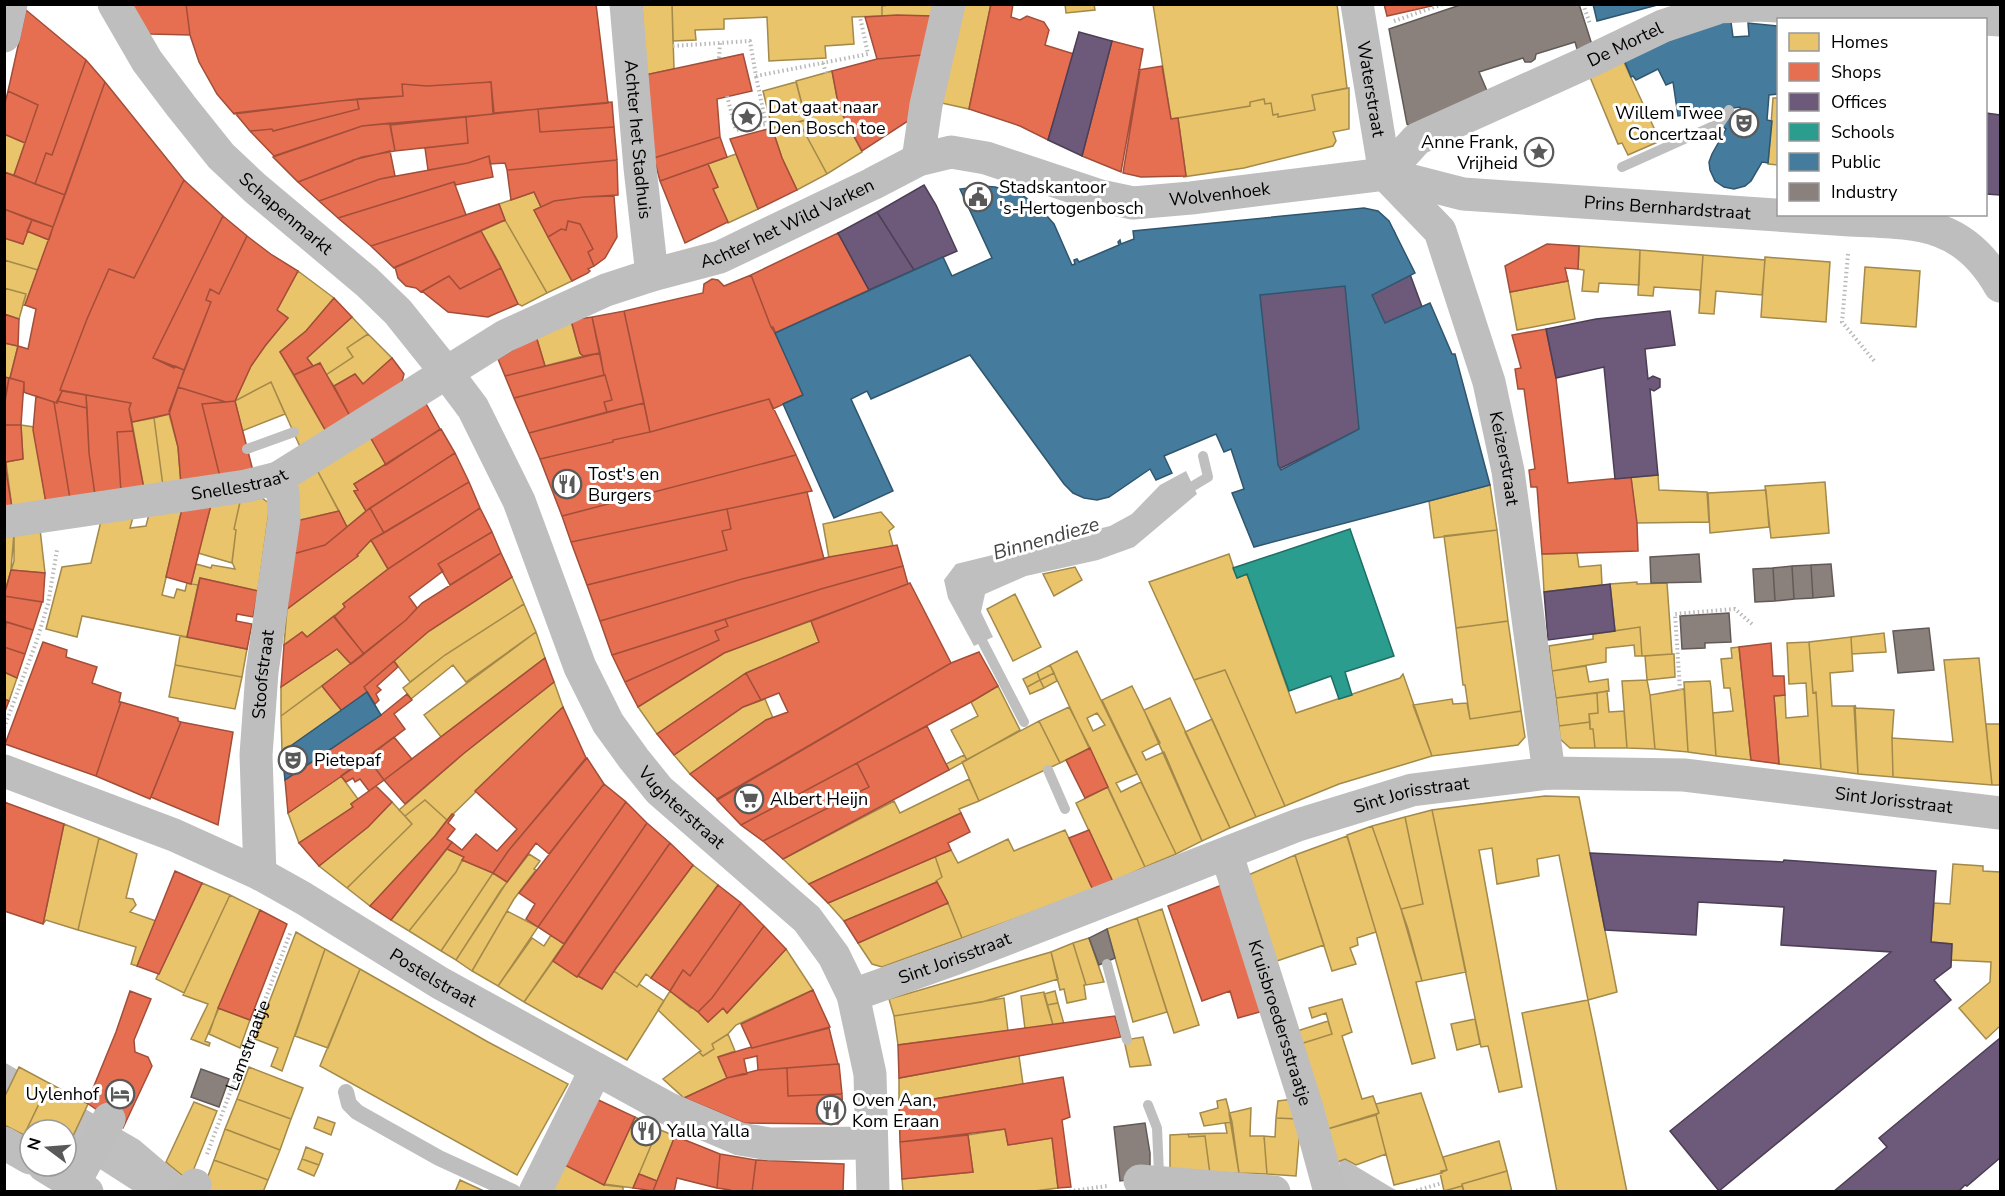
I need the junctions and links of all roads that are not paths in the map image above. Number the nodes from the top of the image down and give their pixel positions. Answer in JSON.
{"nodes":[{"id":1,"x":12,"y":4,"type":"edge"},
{"id":2,"x":114,"y":4,"type":"edge"},
{"id":3,"x":626,"y":4,"type":"edge"},
{"id":4,"x":949,"y":4,"type":"edge"},
{"id":5,"x":1359,"y":18,"type":"edge"},
{"id":6,"x":1969,"y":18,"type":"edge"},
{"id":7,"x":4,"y":36,"type":"edge"},
{"id":8,"x":918,"y":160,"type":"junction"},
{"id":9,"x":1385,"y":174,"type":"junction"},
{"id":10,"x":1777,"y":215,"type":"edge"},
{"id":11,"x":1790,"y":216,"type":"edge"},
{"id":12,"x":652,"y":275,"type":"junction"},
{"id":13,"x":2001,"y":286,"type":"edge"},
{"id":14,"x":446,"y":372,"type":"junction"},
{"id":15,"x":473,"y":408,"type":"joint"},
{"id":16,"x":278,"y":478,"type":"junction"},
{"id":17,"x":4,"y":522,"type":"edge"},
{"id":18,"x":4,"y":771,"type":"edge"},
{"id":19,"x":1549,"y":773,"type":"junction"},
{"id":20,"x":2001,"y":813,"type":"edge"},
{"id":21,"x":1227,"y":855,"type":"junction"},
{"id":22,"x":260,"y":874,"type":"junction"},
{"id":23,"x":853,"y":995,"type":"junction"},
{"id":24,"x":596,"y":1069,"type":"junction"},
{"id":25,"x":346,"y":1092,"type":"dead end"},
{"id":26,"x":109,"y":1119,"type":"dead end"},
{"id":27,"x":4,"y":1143,"type":"edge"},
{"id":28,"x":871,"y":1143,"type":"junction"},
{"id":29,"x":18,"y":1151,"type":"edge"},
{"id":30,"x":82,"y":1179,"type":"edge"},
{"id":31,"x":1140,"y":1181,"type":"road end"},
{"id":32,"x":513,"y":1191,"type":"edge"},
{"id":33,"x":534,"y":1191,"type":"edge"},
{"id":34,"x":873,"y":1191,"type":"edge"},
{"id":35,"x":1275,"y":1191,"type":"edge"},
{"id":36,"x":1330,"y":1191,"type":"edge"}],
"edges":[{"from":1,"to":7,"type":"street"},
{"from":2,"to":14,"type":"street","name":"Schapenmarkt"},
{"from":3,"to":12,"type":"street","name":"Achter het Stadhuis"},
{"from":4,"to":8,"type":"street"},
{"from":5,"to":9,"type":"street","name":"Waterstraat"},
{"from":6,"to":9,"type":"street","name":"De Mortel"},
{"from":8,"to":9,"type":"street","name":"Wolvenhoek"},
{"from":8,"to":12,"type":"street","name":"Achter het Wild Varken"},
{"from":9,"to":10,"type":"street","name":"Prins Bernhardstraat"},
{"from":9,"to":19,"type":"street","name":"Keizerstraat"},
{"from":11,"to":13,"type":"street","name":"Prins Bernhardstraat"},
{"from":12,"to":14,"type":"street","name":"Achter het Wild Varken"},
{"from":14,"to":15,"type":"street","name":"Schapenmarkt"},
{"from":14,"to":16,"type":"street","name":"Snellestraat"},
{"from":15,"to":23,"type":"street","name":"Vughterstraat"},
{"from":16,"to":17,"type":"street","name":"Snellestraat"},
{"from":16,"to":22,"type":"street","name":"Stoofstraat"},
{"from":18,"to":22,"type":"street","name":"Postelstraat"},
{"from":19,"to":20,"type":"street","name":"Sint Jorisstraat"},
{"from":19,"to":21,"type":"street","name":"Sint Jorisstraat"},
{"from":21,"to":23,"type":"street","name":"Sint Jorisstraat"},
{"from":21,"to":36,"type":"street","name":"Kruisbroedersstraatje"},
{"from":22,"to":24,"type":"street","name":"Postelstraat"},
{"from":23,"to":28,"type":"street","name":"Vughterstraat"},
{"from":24,"to":28,"type":"street","name":"Postelstraat"},
{"from":24,"to":33,"type":"street"},
{"from":25,"to":32,"type":"lane"},
{"from":26,"to":30,"type":"street"},
{"from":27,"to":29,"type":"street"},
{"from":28,"to":34,"type":"street","name":"Vughterstraat"},
{"from":31,"to":35,"type":"street"}]}
